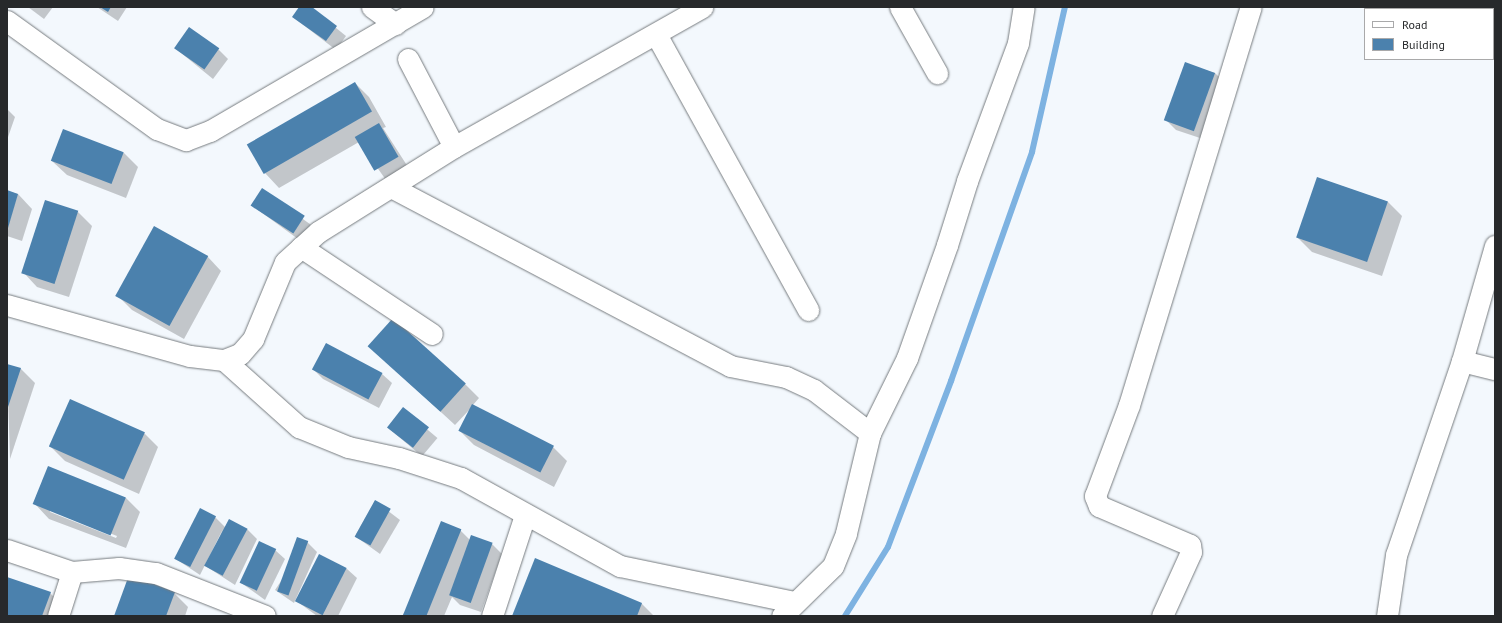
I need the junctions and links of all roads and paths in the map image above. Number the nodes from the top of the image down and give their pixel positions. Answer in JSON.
{"nodes":[{"id":1,"x":372,"y":7,"type":"edge"},
{"id":2,"x":423,"y":7,"type":"edge"},
{"id":3,"x":702,"y":7,"type":"edge"},
{"id":4,"x":900,"y":7,"type":"edge"},
{"id":5,"x":1024,"y":7,"type":"edge"},
{"id":6,"x":1251,"y":7,"type":"edge"},
{"id":7,"x":7,"y":21,"type":"edge"},
{"id":8,"x":395,"y":24,"type":"junction"},
{"id":9,"x":657,"y":36,"type":"junction"},
{"id":10,"x":408,"y":59,"type":"dead end"},
{"id":11,"x":937,"y":73,"type":"dead end"},
{"id":12,"x":454,"y":147,"type":"junction"},
{"id":13,"x":391,"y":187,"type":"junction"},
{"id":14,"x":1495,"y":246,"type":"edge"},
{"id":15,"x":301,"y":247,"type":"junction"},
{"id":16,"x":7,"y":305,"type":"edge"},
{"id":17,"x":808,"y":310,"type":"dead end"},
{"id":18,"x":432,"y":334,"type":"dead end"},
{"id":19,"x":224,"y":360,"type":"junction"},
{"id":20,"x":1462,"y":361,"type":"junction"},
{"id":21,"x":1495,"y":369,"type":"edge"},
{"id":22,"x":870,"y":433,"type":"junction"},
{"id":23,"x":525,"y":515,"type":"junction"},
{"id":24,"x":7,"y":550,"type":"edge"},
{"id":25,"x":72,"y":572,"type":"junction"},
{"id":26,"x":788,"y":609,"type":"edge"},
{"id":27,"x":58,"y":616,"type":"edge"},
{"id":28,"x":265,"y":616,"type":"edge"},
{"id":29,"x":492,"y":616,"type":"edge"},
{"id":30,"x":1162,"y":616,"type":"edge"},
{"id":31,"x":1387,"y":616,"type":"edge"}],
"edges":[{"from":1,"to":8,"type":"street"},
{"from":2,"to":8,"type":"street"},
{"from":3,"to":9,"type":"street"},
{"from":4,"to":11,"type":"street"},
{"from":5,"to":22,"type":"street"},
{"from":6,"to":30,"type":"street"},
{"from":7,"to":8,"type":"street"},
{"from":9,"to":12,"type":"street"},
{"from":9,"to":17,"type":"street"},
{"from":10,"to":12,"type":"street"},
{"from":12,"to":13,"type":"street"},
{"from":13,"to":15,"type":"street"},
{"from":13,"to":22,"type":"street"},
{"from":14,"to":20,"type":"street"},
{"from":15,"to":18,"type":"street"},
{"from":15,"to":19,"type":"street"},
{"from":16,"to":19,"type":"street"},
{"from":19,"to":23,"type":"street"},
{"from":20,"to":21,"type":"street"},
{"from":20,"to":31,"type":"street"},
{"from":22,"to":26,"type":"street"},
{"from":23,"to":26,"type":"street"},
{"from":23,"to":29,"type":"street"},
{"from":24,"to":25,"type":"street"},
{"from":25,"to":27,"type":"street"},
{"from":25,"to":28,"type":"street"}]}
